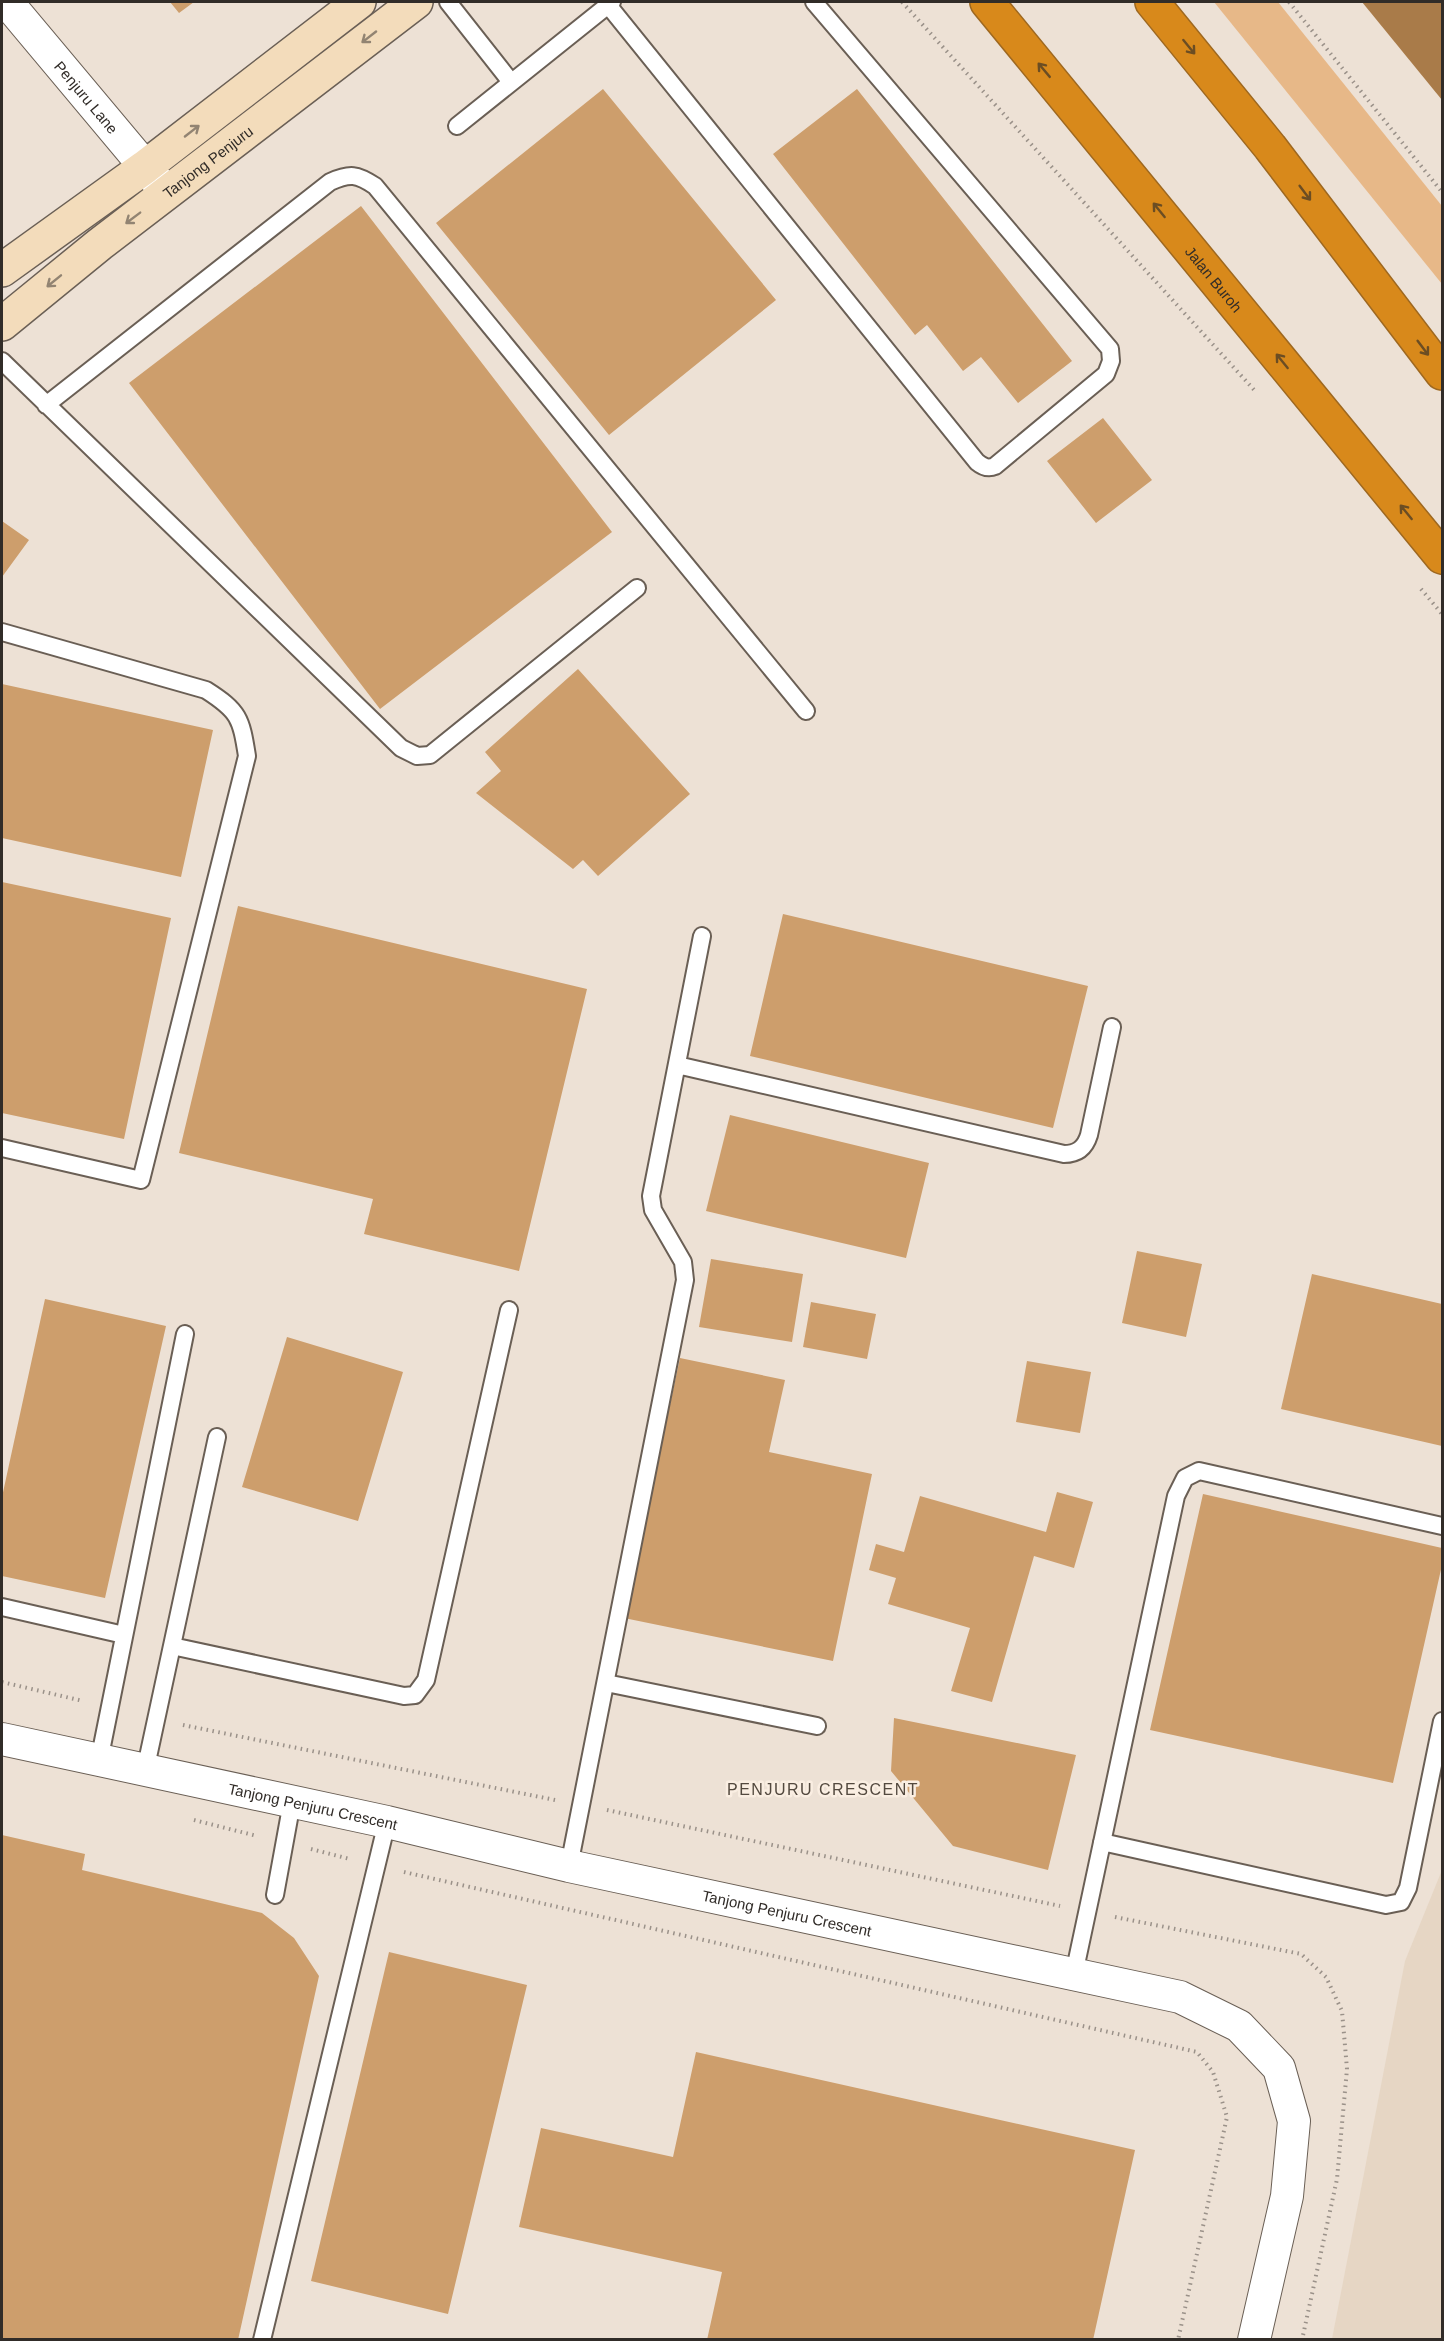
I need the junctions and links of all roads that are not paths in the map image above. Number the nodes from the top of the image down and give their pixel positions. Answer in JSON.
{"nodes":[{"id":1,"x":7,"y":2,"type":"edge"},
{"id":2,"x":359,"y":2,"type":"edge"},
{"id":3,"x":416,"y":2,"type":"edge"},
{"id":4,"x":448,"y":2,"type":"edge"},
{"id":5,"x":813,"y":2,"type":"edge"},
{"id":6,"x":987,"y":2,"type":"edge"},
{"id":7,"x":1152,"y":2,"type":"edge"},
{"id":8,"x":610,"y":3,"type":"edge"},
{"id":9,"x":512,"y":82,"type":"junction"},
{"id":10,"x":457,"y":126,"type":"dead end"},
{"id":11,"x":145,"y":167,"type":"junction"},
{"id":12,"x":166,"y":193,"type":"junction"},
{"id":13,"x":2,"y":270,"type":"edge"},
{"id":14,"x":2,"y":324,"type":"edge"},
{"id":15,"x":2,"y":361,"type":"edge"},
{"id":16,"x":1443,"y":373,"type":"edge"},
{"id":17,"x":46,"y":405,"type":"junction"},
{"id":18,"x":1443,"y":557,"type":"edge"},
{"id":19,"x":637,"y":588,"type":"dead end"},
{"id":20,"x":2,"y":632,"type":"edge"},
{"id":21,"x":806,"y":711,"type":"dead end"},
{"id":22,"x":702,"y":936,"type":"dead end"},
{"id":23,"x":1112,"y":1027,"type":"dead end"},
{"id":24,"x":677,"y":1065,"type":"junction"},
{"id":25,"x":2,"y":1148,"type":"edge"},
{"id":26,"x":509,"y":1310,"type":"dead end"},
{"id":27,"x":185,"y":1334,"type":"dead end"},
{"id":28,"x":217,"y":1437,"type":"dead end"},
{"id":29,"x":1443,"y":1526,"type":"edge"},
{"id":30,"x":2,"y":1607,"type":"edge"},
{"id":31,"x":124,"y":1635,"type":"junction"},
{"id":32,"x":172,"y":1646,"type":"junction"},
{"id":33,"x":606,"y":1683,"type":"junction"},
{"id":34,"x":1443,"y":1721,"type":"edge"},
{"id":35,"x":817,"y":1726,"type":"dead end"},
{"id":36,"x":2,"y":1739,"type":"edge"},
{"id":37,"x":99,"y":1761,"type":"junction"},
{"id":38,"x":145,"y":1771,"type":"junction"},
{"id":39,"x":292,"y":1802,"type":"junction"},
{"id":40,"x":387,"y":1822,"type":"junction"},
{"id":41,"x":1102,"y":1842,"type":"junction"},
{"id":42,"x":569,"y":1866,"type":"junction"},
{"id":43,"x":275,"y":1895,"type":"dead end"},
{"id":44,"x":1074,"y":1974,"type":"junction"},
{"id":45,"x":262,"y":2340,"type":"edge"},
{"id":46,"x":1254,"y":2340,"type":"edge"}],
"edges":[{"from":1,"to":11,"type":"street","name":"Penjuru Lane"},
{"from":11,"to":2,"type":"main road","one_way":true},
{"from":3,"to":12,"type":"main road","name":"Tanjong Penjuru","one_way":true},
{"from":4,"to":9,"type":"lane"},
{"from":5,"to":8,"type":"lane"},
{"from":18,"to":6,"type":"highway","name":"Jalan Buroh","one_way":true},
{"from":7,"to":16,"type":"highway","one_way":true},
{"from":8,"to":9,"type":"lane"},
{"from":9,"to":10,"type":"lane"},
{"from":11,"to":12,"type":"street","name":"Penjuru Lane"},
{"from":11,"to":13,"type":"main road"},
{"from":12,"to":14,"type":"main road","name":"Tanjong Penjuru","one_way":true},
{"from":15,"to":17,"type":"lane"},
{"from":17,"to":19,"type":"lane"},
{"from":17,"to":21,"type":"lane"},
{"from":20,"to":25,"type":"lane"},
{"from":22,"to":24,"type":"lane"},
{"from":23,"to":24,"type":"lane"},
{"from":24,"to":33,"type":"lane"},
{"from":26,"to":32,"type":"lane"},
{"from":27,"to":31,"type":"lane"},
{"from":28,"to":32,"type":"lane"},
{"from":29,"to":41,"type":"lane"},
{"from":30,"to":31,"type":"lane"},
{"from":31,"to":37,"type":"lane"},
{"from":32,"to":38,"type":"lane"},
{"from":33,"to":35,"type":"lane"},
{"from":33,"to":42,"type":"lane"},
{"from":34,"to":41,"type":"lane"},
{"from":36,"to":37,"type":"street","name":"Tanjong Penjuru Crescent"},
{"from":37,"to":38,"type":"street","name":"Tanjong Penjuru Crescent"},
{"from":38,"to":39,"type":"street","name":"Tanjong Penjuru Crescent"},
{"from":39,"to":40,"type":"street","name":"Tanjong Penjuru Crescent"},
{"from":39,"to":43,"type":"lane"},
{"from":40,"to":42,"type":"street","name":"Tanjong Penjuru Crescent"},
{"from":40,"to":45,"type":"lane"},
{"from":41,"to":44,"type":"lane"},
{"from":42,"to":44,"type":"street","name":"Tanjong Penjuru Crescent"},
{"from":44,"to":46,"type":"street","name":"Tanjong Penjuru Crescent"}]}
